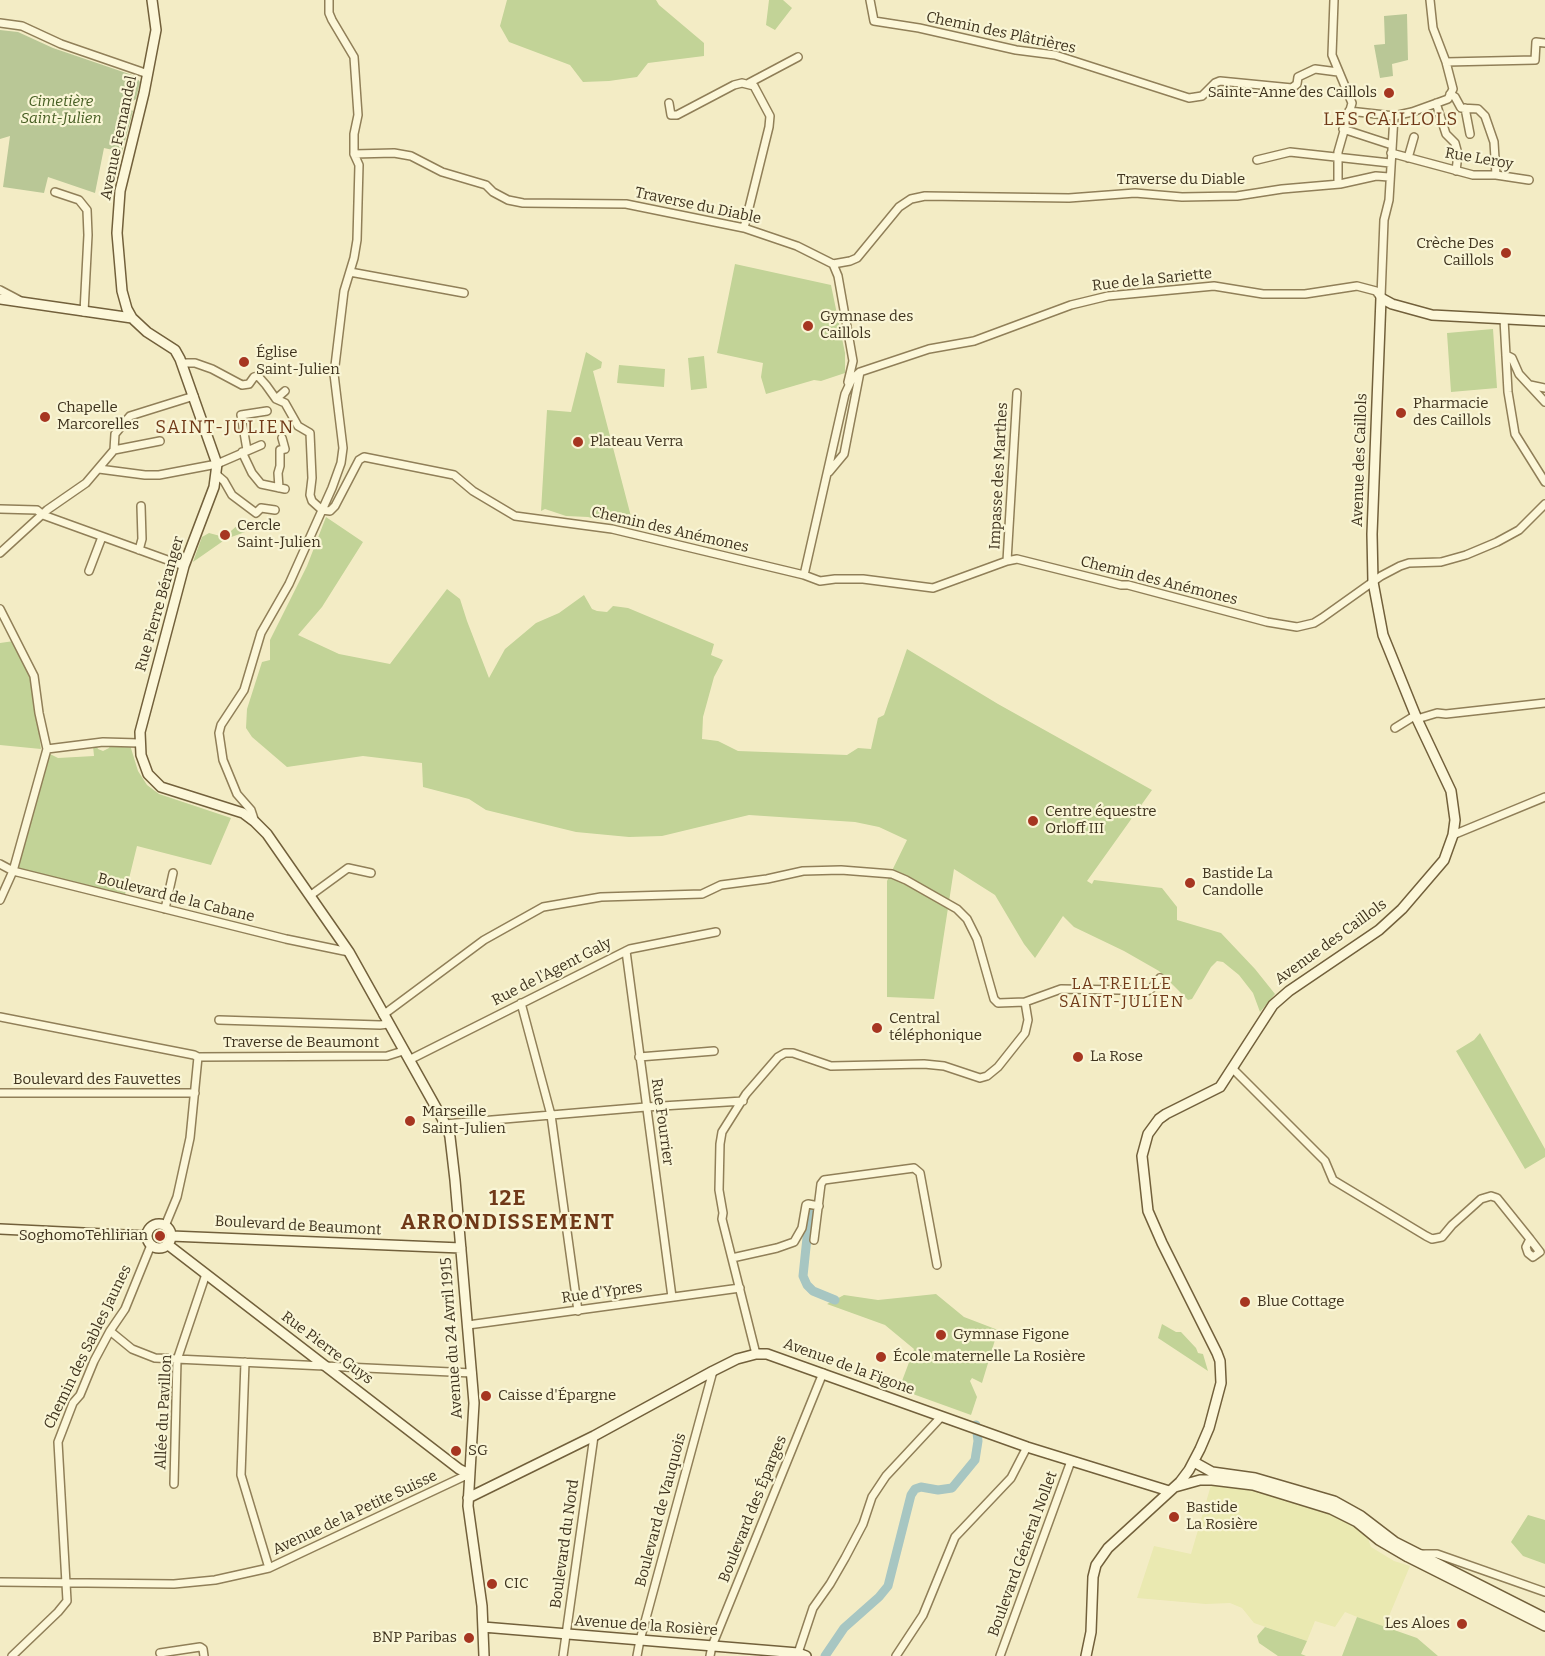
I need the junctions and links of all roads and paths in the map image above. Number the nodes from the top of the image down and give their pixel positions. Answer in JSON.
{"nodes":[{"id":1,"x":152,"y":0,"type":"edge"},
{"id":2,"x":329,"y":0,"type":"edge"},
{"id":3,"x":870,"y":0,"type":"edge"},
{"id":4,"x":1334,"y":0,"type":"edge"},
{"id":5,"x":1430,"y":0,"type":"edge"},
{"id":6,"x":0,"y":15,"type":"edge"},
{"id":7,"x":0,"y":23,"type":"edge"},
{"id":8,"x":9,"y":23,"type":"junction"},
{"id":9,"x":1545,"y":43,"type":"edge"},
{"id":10,"x":798,"y":57,"type":"dead end"},
{"id":11,"x":1446,"y":62,"type":"junction"},
{"id":12,"x":1338,"y":72,"type":"junction"},
{"id":13,"x":148,"y":74,"type":"junction"},
{"id":14,"x":749,"y":83,"type":"junction"},
{"id":15,"x":1450,"y":94,"type":"junction"},
{"id":16,"x":1436,"y":103,"type":"junction"},
{"id":17,"x":669,"y":104,"type":"dead end"},
{"id":18,"x":1466,"y":108,"type":"junction"},
{"id":19,"x":1349,"y":111,"type":"junction"},
{"id":20,"x":1394,"y":116,"type":"junction"},
{"id":21,"x":1343,"y":129,"type":"junction"},
{"id":22,"x":1470,"y":134,"type":"dead end"},
{"id":23,"x":1414,"y":137,"type":"dead end"},
{"id":24,"x":1392,"y":145,"type":"junction"},
{"id":25,"x":1391,"y":153,"type":"junction"},
{"id":26,"x":354,"y":154,"type":"junction"},
{"id":27,"x":1338,"y":158,"type":"junction"},
{"id":28,"x":1408,"y":158,"type":"junction"},
{"id":29,"x":1257,"y":160,"type":"dead end"},
{"id":30,"x":1390,"y":163,"type":"junction"},
{"id":31,"x":1456,"y":171,"type":"junction"},
{"id":32,"x":1496,"y":175,"type":"junction"},
{"id":33,"x":1389,"y":177,"type":"junction"},
{"id":34,"x":1528,"y":180,"type":"dead end"},
{"id":35,"x":1338,"y":184,"type":"junction"},
{"id":36,"x":56,"y":192,"type":"dead end"},
{"id":37,"x":744,"y":228,"type":"junction"},
{"id":38,"x":833,"y":264,"type":"junction"},
{"id":39,"x":350,"y":272,"type":"junction"},
{"id":40,"x":0,"y":290,"type":"edge"},
{"id":41,"x":464,"y":293,"type":"dead end"},
{"id":42,"x":1382,"y":298,"type":"junction"},
{"id":43,"x":0,"y":299,"type":"edge"},
{"id":44,"x":23,"y":303,"type":"junction"},
{"id":45,"x":84,"y":312,"type":"junction"},
{"id":46,"x":132,"y":318,"type":"junction"},
{"id":47,"x":1504,"y":319,"type":"junction"},
{"id":48,"x":1545,"y":321,"type":"edge"},
{"id":49,"x":1506,"y":355,"type":"junction"},
{"id":50,"x":853,"y":361,"type":"junction"},
{"id":51,"x":182,"y":363,"type":"junction"},
{"id":52,"x":860,"y":372,"type":"junction"},
{"id":53,"x":1530,"y":385,"type":"junction"},
{"id":54,"x":847,"y":388,"type":"junction"},
{"id":55,"x":1545,"y":388,"type":"edge"},
{"id":56,"x":285,"y":390,"type":"dead end"},
{"id":57,"x":1017,"y":393,"type":"dead end"},
{"id":58,"x":194,"y":396,"type":"junction"},
{"id":59,"x":276,"y":399,"type":"junction"},
{"id":60,"x":1545,"y":402,"type":"edge"},
{"id":61,"x":267,"y":411,"type":"dead end"},
{"id":62,"x":282,"y":438,"type":"dead end"},
{"id":63,"x":160,"y":441,"type":"dead end"},
{"id":64,"x":261,"y":445,"type":"dead end"},
{"id":65,"x":114,"y":450,"type":"junction"},
{"id":66,"x":244,"y":451,"type":"junction"},
{"id":67,"x":218,"y":464,"type":"junction"},
{"id":68,"x":99,"y":469,"type":"junction"},
{"id":69,"x":217,"y":474,"type":"junction"},
{"id":70,"x":827,"y":474,"type":"junction"},
{"id":71,"x":1545,"y":482,"type":"edge"},
{"id":72,"x":1545,"y":504,"type":"edge"},
{"id":73,"x":141,"y":506,"type":"dead end"},
{"id":74,"x":0,"y":509,"type":"edge"},
{"id":75,"x":274,"y":510,"type":"dead end"},
{"id":76,"x":322,"y":510,"type":"junction"},
{"id":77,"x":43,"y":515,"type":"junction"},
{"id":78,"x":102,"y":537,"type":"junction"},
{"id":79,"x":139,"y":550,"type":"junction"},
{"id":80,"x":0,"y":553,"type":"edge"},
{"id":81,"x":1007,"y":561,"type":"junction"},
{"id":82,"x":184,"y":566,"type":"junction"},
{"id":83,"x":89,"y":570,"type":"dead end"},
{"id":84,"x":804,"y":575,"type":"junction"},
{"id":85,"x":1373,"y":582,"type":"junction"},
{"id":86,"x":0,"y":609,"type":"edge"},
{"id":87,"x":1545,"y":703,"type":"edge"},
{"id":88,"x":1416,"y":717,"type":"junction"},
{"id":89,"x":1395,"y":728,"type":"dead end"},
{"id":90,"x":139,"y":743,"type":"junction"},
{"id":91,"x":47,"y":749,"type":"junction"},
{"id":92,"x":1545,"y":797,"type":"edge"},
{"id":93,"x":255,"y":822,"type":"junction"},
{"id":94,"x":1454,"y":835,"type":"junction"},
{"id":95,"x":0,"y":864,"type":"edge"},
{"id":96,"x":13,"y":871,"type":"junction"},
{"id":97,"x":173,"y":873,"type":"dead end"},
{"id":98,"x":371,"y":873,"type":"dead end"},
{"id":99,"x":311,"y":895,"type":"junction"},
{"id":100,"x":0,"y":900,"type":"edge"},
{"id":101,"x":165,"y":909,"type":"junction"},
{"id":102,"x":716,"y":932,"type":"dead end"},
{"id":103,"x":626,"y":951,"type":"junction"},
{"id":104,"x":349,"y":952,"type":"junction"},
{"id":105,"x":1160,"y":978,"type":"dead end"},
{"id":106,"x":1025,"y":1002,"type":"junction"},
{"id":107,"x":520,"y":1003,"type":"junction"},
{"id":108,"x":0,"y":1017,"type":"edge"},
{"id":109,"x":386,"y":1019,"type":"junction"},
{"id":110,"x":219,"y":1020,"type":"dead end"},
{"id":111,"x":403,"y":1051,"type":"junction"},
{"id":112,"x":714,"y":1051,"type":"dead end"},
{"id":113,"x":639,"y":1057,"type":"junction"},
{"id":114,"x":198,"y":1058,"type":"junction"},
{"id":115,"x":409,"y":1060,"type":"junction"},
{"id":116,"x":1233,"y":1069,"type":"junction"},
{"id":117,"x":0,"y":1093,"type":"edge"},
{"id":118,"x":195,"y":1093,"type":"junction"},
{"id":119,"x":743,"y":1101,"type":"junction"},
{"id":120,"x":646,"y":1107,"type":"junction"},
{"id":121,"x":551,"y":1114,"type":"junction"},
{"id":122,"x":446,"y":1124,"type":"junction"},
{"id":123,"x":814,"y":1205,"type":"junction"},
{"id":124,"x":165,"y":1226,"type":"junction"},
{"id":125,"x":0,"y":1229,"type":"edge"},
{"id":126,"x":1530,"y":1239,"type":"dead end"},
{"id":127,"x":149,"y":1240,"type":"junction"},
{"id":128,"x":169,"y":1240,"type":"junction"},
{"id":129,"x":814,"y":1240,"type":"dead end"},
{"id":130,"x":461,"y":1248,"type":"junction"},
{"id":131,"x":732,"y":1258,"type":"junction"},
{"id":132,"x":937,"y":1265,"type":"dead end"},
{"id":133,"x":206,"y":1274,"type":"junction"},
{"id":134,"x":740,"y":1288,"type":"junction"},
{"id":135,"x":672,"y":1297,"type":"junction"},
{"id":136,"x":578,"y":1311,"type":"junction"},
{"id":137,"x":468,"y":1324,"type":"junction"},
{"id":138,"x":110,"y":1331,"type":"junction"},
{"id":139,"x":756,"y":1354,"type":"junction"},
{"id":140,"x":177,"y":1360,"type":"junction"},
{"id":141,"x":245,"y":1362,"type":"junction"},
{"id":142,"x":328,"y":1366,"type":"junction"},
{"id":143,"x":713,"y":1371,"type":"junction"},
{"id":144,"x":472,"y":1373,"type":"junction"},
{"id":145,"x":823,"y":1373,"type":"junction"},
{"id":146,"x":941,"y":1417,"type":"junction"},
{"id":147,"x":594,"y":1436,"type":"junction"},
{"id":148,"x":1027,"y":1447,"type":"junction"},
{"id":149,"x":1071,"y":1461,"type":"junction"},
{"id":150,"x":1194,"y":1462,"type":"junction"},
{"id":151,"x":469,"y":1474,"type":"junction"},
{"id":152,"x":174,"y":1484,"type":"dead end"},
{"id":153,"x":1171,"y":1489,"type":"junction"},
{"id":154,"x":468,"y":1498,"type":"junction"},
{"id":155,"x":1415,"y":1557,"type":"junction"},
{"id":156,"x":269,"y":1568,"type":"junction"},
{"id":157,"x":0,"y":1582,"type":"edge"},
{"id":158,"x":66,"y":1582,"type":"junction"},
{"id":159,"x":1545,"y":1593,"type":"edge"},
{"id":160,"x":1545,"y":1618,"type":"edge"},
{"id":161,"x":1545,"y":1626,"type":"edge"},
{"id":162,"x":483,"y":1627,"type":"junction"},
{"id":163,"x":566,"y":1634,"type":"junction"},
{"id":164,"x":640,"y":1640,"type":"junction"},
{"id":165,"x":712,"y":1646,"type":"junction"},
{"id":166,"x":160,"y":1653,"type":"dead end"},
{"id":167,"x":800,"y":1655,"type":"edge"},
{"id":168,"x":12,"y":1656,"type":"edge"},
{"id":169,"x":204,"y":1656,"type":"edge"},
{"id":170,"x":484,"y":1656,"type":"edge"},
{"id":171,"x":563,"y":1656,"type":"edge"},
{"id":172,"x":637,"y":1656,"type":"edge"},
{"id":173,"x":710,"y":1656,"type":"edge"},
{"id":174,"x":896,"y":1656,"type":"edge"},
{"id":175,"x":1000,"y":1656,"type":"edge"},
{"id":176,"x":1086,"y":1656,"type":"edge"}],
"edges":[{"from":1,"to":13,"type":"street","name":"Avenue Fernandel"},
{"from":2,"to":26,"type":"street"},
{"from":3,"to":12,"type":"street","name":"Chemin des Plâtrières"},
{"from":4,"to":12,"type":"street"},
{"from":5,"to":11,"type":"street"},
{"from":6,"to":8,"type":"street"},
{"from":7,"to":8,"type":"street"},
{"from":8,"to":13,"type":"street"},
{"from":9,"to":11,"type":"street"},
{"from":10,"to":14,"type":"street"},
{"from":11,"to":15,"type":"street"},
{"from":12,"to":19,"type":"street"},
{"from":13,"to":46,"type":"street","name":"Avenue Fernandel"},
{"from":14,"to":17,"type":"street"},
{"from":14,"to":37,"type":"street"},
{"from":15,"to":16,"type":"street"},
{"from":15,"to":18,"type":"street"},
{"from":16,"to":20,"type":"street"},
{"from":16,"to":31,"type":"street"},
{"from":18,"to":22,"type":"street"},
{"from":18,"to":32,"type":"street"},
{"from":19,"to":20,"type":"street"},
{"from":19,"to":21,"type":"street"},
{"from":20,"to":24,"type":"street","name":"Avenue des Caillols"},
{"from":21,"to":24,"type":"street"},
{"from":21,"to":27,"type":"street"},
{"from":23,"to":28,"type":"street"},
{"from":24,"to":25,"type":"street","name":"Avenue des Caillols"},
{"from":25,"to":28,"type":"street","name":"Rue Leroy"},
{"from":25,"to":30,"type":"street","name":"Avenue des Caillols"},
{"from":26,"to":37,"type":"street","name":"Traverse du Diable"},
{"from":26,"to":39,"type":"street"},
{"from":27,"to":29,"type":"street"},
{"from":27,"to":30,"type":"street"},
{"from":27,"to":35,"type":"street"},
{"from":28,"to":31,"type":"street","name":"Rue Leroy"},
{"from":30,"to":33,"type":"street","name":"Avenue des Caillols"},
{"from":31,"to":32,"type":"street","name":"Rue Leroy"},
{"from":32,"to":34,"type":"street","name":"Rue Leroy"},
{"from":33,"to":35,"type":"street","name":"Traverse du Diable"},
{"from":33,"to":42,"type":"street","name":"Avenue des Caillols"},
{"from":35,"to":38,"type":"street","name":"Traverse du Diable"},
{"from":36,"to":45,"type":"street"},
{"from":37,"to":38,"type":"street","name":"Traverse du Diable"},
{"from":38,"to":50,"type":"street"},
{"from":39,"to":41,"type":"street"},
{"from":39,"to":76,"type":"street"},
{"from":40,"to":44,"type":"street"},
{"from":42,"to":47,"type":"street"},
{"from":42,"to":52,"type":"street","name":"Rue de la Sariette"},
{"from":42,"to":85,"type":"street","name":"Avenue des Caillols"},
{"from":43,"to":44,"type":"street"},
{"from":44,"to":45,"type":"street"},
{"from":45,"to":46,"type":"street"},
{"from":46,"to":51,"type":"street","name":"Rue Pierre Béranger"},
{"from":47,"to":48,"type":"street"},
{"from":47,"to":49,"type":"street"},
{"from":49,"to":53,"type":"street"},
{"from":49,"to":71,"type":"street"},
{"from":50,"to":52,"type":"street"},
{"from":50,"to":54,"type":"street"},
{"from":51,"to":58,"type":"street","name":"Rue Pierre Béranger"},
{"from":51,"to":59,"type":"street"},
{"from":52,"to":54,"type":"street"},
{"from":52,"to":70,"type":"street"},
{"from":53,"to":55,"type":"street"},
{"from":53,"to":60,"type":"street"},
{"from":54,"to":70,"type":"street"},
{"from":56,"to":59,"type":"street"},
{"from":57,"to":81,"type":"street","name":"Impasse des Marthes"},
{"from":58,"to":65,"type":"street"},
{"from":58,"to":67,"type":"street","name":"Rue Pierre Béranger"},
{"from":59,"to":76,"type":"street"},
{"from":61,"to":66,"type":"street"},
{"from":62,"to":66,"type":"street"},
{"from":63,"to":65,"type":"street"},
{"from":64,"to":66,"type":"street"},
{"from":65,"to":68,"type":"street"},
{"from":66,"to":67,"type":"street"},
{"from":67,"to":68,"type":"street"},
{"from":67,"to":69,"type":"street","name":"Rue Pierre Béranger"},
{"from":68,"to":77,"type":"street"},
{"from":69,"to":75,"type":"street"},
{"from":69,"to":82,"type":"street","name":"Rue Pierre Béranger"},
{"from":70,"to":84,"type":"street"},
{"from":72,"to":85,"type":"street","name":"Chemin des Anémones"},
{"from":73,"to":79,"type":"street"},
{"from":74,"to":77,"type":"street"},
{"from":76,"to":84,"type":"street","name":"Chemin des Anémones"},
{"from":76,"to":93,"type":"street","name":"Chemin des Anémones"},
{"from":77,"to":78,"type":"street"},
{"from":77,"to":80,"type":"street"},
{"from":78,"to":79,"type":"street"},
{"from":78,"to":83,"type":"street"},
{"from":79,"to":82,"type":"street"},
{"from":81,"to":84,"type":"street","name":"Chemin des Anémones"},
{"from":81,"to":85,"type":"street","name":"Chemin des Anémones"},
{"from":82,"to":90,"type":"street","name":"Rue Pierre Béranger"},
{"from":85,"to":88,"type":"street","name":"Avenue des Caillols"},
{"from":86,"to":91,"type":"street"},
{"from":87,"to":88,"type":"street"},
{"from":88,"to":89,"type":"street"},
{"from":88,"to":94,"type":"street","name":"Avenue des Caillols"},
{"from":90,"to":91,"type":"street"},
{"from":90,"to":93,"type":"street","name":"Rue Pierre Béranger"},
{"from":91,"to":96,"type":"street"},
{"from":92,"to":94,"type":"street"},
{"from":93,"to":99,"type":"street","name":"Avenue du 24 Avril 1915"},
{"from":94,"to":116,"type":"street","name":"Avenue des Caillols"},
{"from":95,"to":96,"type":"street","name":"Boulevard de la Cabane"},
{"from":96,"to":100,"type":"street"},
{"from":96,"to":101,"type":"street","name":"Boulevard de la Cabane"},
{"from":97,"to":101,"type":"street"},
{"from":98,"to":99,"type":"street"},
{"from":99,"to":104,"type":"street","name":"Avenue du 24 Avril 1915"},
{"from":101,"to":104,"type":"street","name":"Boulevard de la Cabane"},
{"from":102,"to":103,"type":"street","name":"Rue de l'Agent Galy"},
{"from":103,"to":107,"type":"street","name":"Rue de l'Agent Galy"},
{"from":103,"to":113,"type":"street","name":"Rue Fourrier"},
{"from":104,"to":109,"type":"street","name":"Avenue du 24 Avril 1915"},
{"from":105,"to":106,"type":"street"},
{"from":106,"to":109,"type":"street"},
{"from":106,"to":119,"type":"street"},
{"from":107,"to":115,"type":"street","name":"Rue de l'Agent Galy"},
{"from":107,"to":121,"type":"street"},
{"from":108,"to":114,"type":"street"},
{"from":109,"to":110,"type":"street"},
{"from":109,"to":111,"type":"street","name":"Avenue du 24 Avril 1915"},
{"from":111,"to":114,"type":"street","name":"Traverse de Beaumont"},
{"from":111,"to":115,"type":"street","name":"Avenue du 24 Avril 1915"},
{"from":112,"to":113,"type":"street"},
{"from":113,"to":120,"type":"street","name":"Rue Fourrier"},
{"from":114,"to":118,"type":"street"},
{"from":115,"to":122,"type":"street","name":"Avenue du 24 Avril 1915"},
{"from":116,"to":126,"type":"street"},
{"from":116,"to":150,"type":"street","name":"Avenue des Caillols"},
{"from":117,"to":118,"type":"street","name":"Boulevard des Fauvettes"},
{"from":118,"to":124,"type":"street"},
{"from":119,"to":120,"type":"street"},
{"from":119,"to":131,"type":"street"},
{"from":120,"to":121,"type":"street"},
{"from":120,"to":135,"type":"street","name":"Rue Fourrier"},
{"from":121,"to":122,"type":"street"},
{"from":121,"to":136,"type":"street"},
{"from":122,"to":130,"type":"street","name":"Avenue du 24 Avril 1915"},
{"from":123,"to":129,"type":"street"},
{"from":123,"to":131,"type":"street"},
{"from":123,"to":132,"type":"street"},
{"from":124,"to":127,"type":"street"},
{"from":124,"to":128,"type":"street"},
{"from":125,"to":127,"type":"street"},
{"from":127,"to":128,"type":"street"},
{"from":127,"to":138,"type":"street","name":"Chemin des Sables Jaunes"},
{"from":128,"to":130,"type":"street","name":"Boulevard de Beaumont"},
{"from":128,"to":133,"type":"street","name":"Rue Pierre Guys"},
{"from":130,"to":137,"type":"street","name":"Avenue du 24 Avril 1915"},
{"from":131,"to":134,"type":"street"},
{"from":133,"to":140,"type":"street","name":"Allée du Pavillon"},
{"from":133,"to":142,"type":"street","name":"Rue Pierre Guys"},
{"from":134,"to":135,"type":"street","name":"Rue d'Ypres"},
{"from":134,"to":139,"type":"street"},
{"from":135,"to":136,"type":"street","name":"Rue d'Ypres"},
{"from":136,"to":137,"type":"street","name":"Rue d'Ypres"},
{"from":137,"to":144,"type":"street","name":"Avenue du 24 Avril 1915"},
{"from":138,"to":140,"type":"street"},
{"from":138,"to":158,"type":"street","name":"Chemin des Sables Jaunes"},
{"from":139,"to":143,"type":"street"},
{"from":139,"to":145,"type":"street","name":"Avenue de la Figone"},
{"from":140,"to":141,"type":"street"},
{"from":140,"to":152,"type":"street","name":"Allée du Pavillon"},
{"from":141,"to":142,"type":"street"},
{"from":141,"to":156,"type":"street"},
{"from":142,"to":144,"type":"street"},
{"from":142,"to":151,"type":"street","name":"Rue Pierre Guys"},
{"from":143,"to":147,"type":"street"},
{"from":143,"to":164,"type":"street","name":"Boulevard de Vauquois"},
{"from":144,"to":151,"type":"street","name":"Avenue du 24 Avril 1915"},
{"from":145,"to":146,"type":"street","name":"Avenue de la Figone"},
{"from":145,"to":165,"type":"street","name":"Boulevard des Éparges"},
{"from":146,"to":148,"type":"street","name":"Avenue de la Figone"},
{"from":146,"to":167,"type":"street"},
{"from":147,"to":154,"type":"street"},
{"from":147,"to":163,"type":"street","name":"Boulevard du Nord"},
{"from":148,"to":149,"type":"street","name":"Avenue de la Figone"},
{"from":148,"to":174,"type":"street"},
{"from":149,"to":153,"type":"street","name":"Avenue de la Figone"},
{"from":149,"to":175,"type":"street","name":"Boulevard Général Nollet"},
{"from":150,"to":153,"type":"street","name":"Avenue des Caillols"},
{"from":150,"to":155,"type":"street"},
{"from":151,"to":154,"type":"street","name":"Avenue du 24 Avril 1915"},
{"from":151,"to":156,"type":"street","name":"Avenue de la Petite Suisse"},
{"from":153,"to":155,"type":"street"},
{"from":153,"to":176,"type":"street","name":"Avenue des Caillols"},
{"from":154,"to":162,"type":"street","name":"Avenue du 24 Avril 1915"},
{"from":155,"to":159,"type":"street"},
{"from":155,"to":160,"type":"street"},
{"from":155,"to":161,"type":"street"},
{"from":156,"to":158,"type":"street","name":"Avenue de la Petite Suisse"},
{"from":157,"to":158,"type":"street","name":"Avenue de la Petite Suisse"},
{"from":158,"to":168,"type":"street","name":"Chemin des Sables Jaunes"},
{"from":162,"to":163,"type":"street","name":"Avenue de la Rosière"},
{"from":162,"to":170,"type":"street","name":"Avenue du 24 Avril 1915"},
{"from":163,"to":164,"type":"street","name":"Avenue de la Rosière"},
{"from":163,"to":171,"type":"street","name":"Boulevard du Nord"},
{"from":164,"to":165,"type":"street","name":"Avenue de la Rosière"},
{"from":164,"to":172,"type":"street","name":"Boulevard de Vauquois"},
{"from":165,"to":167,"type":"street","name":"Avenue de la Rosière"},
{"from":165,"to":173,"type":"street","name":"Boulevard des Éparges"},
{"from":166,"to":169,"type":"street"}]}
